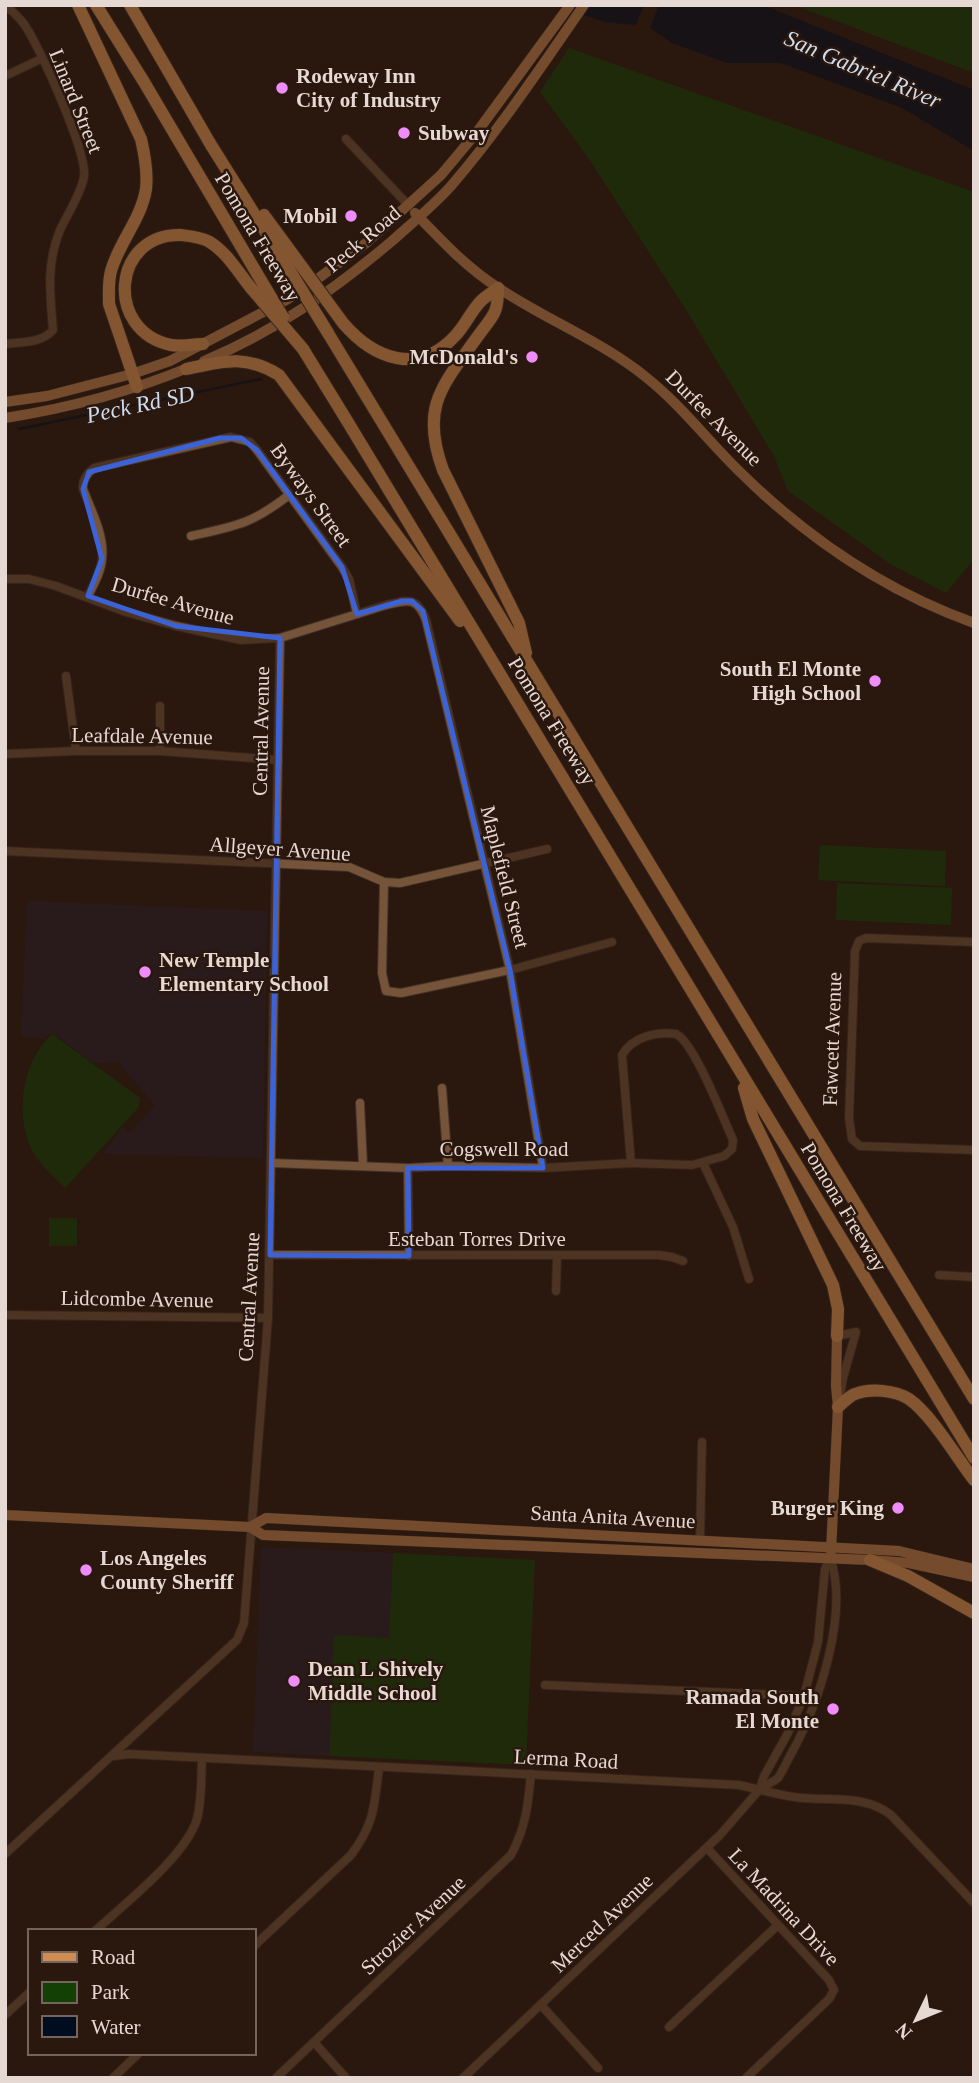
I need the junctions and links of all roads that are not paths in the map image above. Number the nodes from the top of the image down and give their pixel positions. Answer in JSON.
{"nodes":[{"id":1,"x":5,"y":5,"type":"edge"},
{"id":2,"x":78,"y":5,"type":"edge"},
{"id":3,"x":96,"y":5,"type":"edge"},
{"id":4,"x":130,"y":5,"type":"edge"},
{"id":5,"x":570,"y":5,"type":"edge"},
{"id":6,"x":584,"y":5,"type":"edge"},
{"id":7,"x":41,"y":59,"type":"junction"},
{"id":8,"x":5,"y":76,"type":"edge"},
{"id":9,"x":346,"y":139,"type":"dead end"},
{"id":10,"x":408,"y":206,"type":"junction"},
{"id":11,"x":419,"y":217,"type":"junction"},
{"id":12,"x":292,"y":263,"type":"junction"},
{"id":13,"x":257,"y":285,"type":"junction"},
{"id":14,"x":498,"y":288,"type":"junction"},
{"id":15,"x":5,"y":344,"type":"edge"},
{"id":16,"x":203,"y":344,"type":"junction"},
{"id":17,"x":186,"y":369,"type":"junction"},
{"id":18,"x":135,"y":381,"type":"junction"},
{"id":19,"x":5,"y":402,"type":"edge"},
{"id":20,"x":5,"y":418,"type":"edge"},
{"id":21,"x":289,"y":495,"type":"junction"},
{"id":22,"x":191,"y":536,"type":"dead end"},
{"id":23,"x":5,"y":579,"type":"edge"},
{"id":24,"x":89,"y":596,"type":"junction"},
{"id":25,"x":412,"y":601,"type":"joint"},
{"id":26,"x":357,"y":614,"type":"junction"},
{"id":27,"x":974,"y":624,"type":"edge"},
{"id":28,"x":280,"y":638,"type":"junction"},
{"id":29,"x":528,"y":664,"type":"junction"},
{"id":30,"x":66,"y":676,"type":"dead end"},
{"id":31,"x":509,"y":687,"type":"junction"},
{"id":32,"x":160,"y":706,"type":"dead end"},
{"id":33,"x":76,"y":751,"type":"junction"},
{"id":34,"x":160,"y":751,"type":"junction"},
{"id":35,"x":5,"y":754,"type":"edge"},
{"id":36,"x":278,"y":760,"type":"junction"},
{"id":37,"x":547,"y":849,"type":"dead end"},
{"id":38,"x":5,"y":851,"type":"edge"},
{"id":39,"x":483,"y":863,"type":"junction"},
{"id":40,"x":276,"y":864,"type":"junction"},
{"id":41,"x":384,"y":882,"type":"junction"},
{"id":42,"x":612,"y":942,"type":"dead end"},
{"id":43,"x":974,"y":942,"type":"edge"},
{"id":44,"x":510,"y":970,"type":"junction"},
{"id":45,"x":739,"y":1071,"type":"junction"},
{"id":46,"x":442,"y":1088,"type":"dead end"},
{"id":47,"x":360,"y":1103,"type":"dead end"},
{"id":48,"x":974,"y":1150,"type":"edge"},
{"id":49,"x":272,"y":1163,"type":"junction"},
{"id":50,"x":631,"y":1163,"type":"junction"},
{"id":51,"x":703,"y":1163,"type":"junction"},
{"id":52,"x":363,"y":1165,"type":"junction"},
{"id":53,"x":447,"y":1166,"type":"junction"},
{"id":54,"x":408,"y":1168,"type":"junction"},
{"id":55,"x":543,"y":1168,"type":"junction"},
{"id":56,"x":270,"y":1255,"type":"junction"},
{"id":57,"x":408,"y":1256,"type":"junction"},
{"id":58,"x":556,"y":1256,"type":"junction"},
{"id":59,"x":683,"y":1261,"type":"dead end"},
{"id":60,"x":939,"y":1275,"type":"dead end"},
{"id":61,"x":901,"y":1277,"type":"junction"},
{"id":62,"x":974,"y":1277,"type":"edge"},
{"id":63,"x":749,"y":1279,"type":"dead end"},
{"id":64,"x":556,"y":1291,"type":"dead end"},
{"id":65,"x":5,"y":1315,"type":"edge"},
{"id":66,"x":268,"y":1318,"type":"junction"},
{"id":67,"x":837,"y":1336,"type":"junction"},
{"id":68,"x":974,"y":1383,"type":"edge"},
{"id":69,"x":974,"y":1399,"type":"edge"},
{"id":70,"x":838,"y":1407,"type":"junction"},
{"id":71,"x":702,"y":1442,"type":"dead end"},
{"id":72,"x":974,"y":1458,"type":"edge"},
{"id":73,"x":974,"y":1480,"type":"edge"},
{"id":74,"x":5,"y":1515,"type":"edge"},
{"id":75,"x":250,"y":1527,"type":"junction"},
{"id":76,"x":579,"y":1534,"type":"junction"},
{"id":77,"x":700,"y":1541,"type":"junction"},
{"id":78,"x":578,"y":1548,"type":"junction"},
{"id":79,"x":831,"y":1553,"type":"junction"},
{"id":80,"x":870,"y":1560,"type":"junction"},
{"id":81,"x":974,"y":1569,"type":"edge"},
{"id":82,"x":974,"y":1577,"type":"edge"},
{"id":83,"x":824,"y":1592,"type":"junction"},
{"id":84,"x":835,"y":1594,"type":"junction"},
{"id":85,"x":974,"y":1613,"type":"edge"},
{"id":86,"x":545,"y":1685,"type":"dead end"},
{"id":87,"x":804,"y":1696,"type":"junction"},
{"id":88,"x":113,"y":1756,"type":"junction"},
{"id":89,"x":202,"y":1759,"type":"junction"},
{"id":90,"x":379,"y":1768,"type":"junction"},
{"id":91,"x":531,"y":1774,"type":"junction"},
{"id":92,"x":760,"y":1789,"type":"junction"},
{"id":93,"x":707,"y":1848,"type":"junction"},
{"id":94,"x":5,"y":1854,"type":"edge"},
{"id":95,"x":974,"y":1903,"type":"edge"},
{"id":96,"x":778,"y":1925,"type":"junction"},
{"id":97,"x":97,"y":1929,"type":"edge"},
{"id":98,"x":256,"y":1944,"type":"edge"},
{"id":99,"x":28,"y":1994,"type":"edge"},
{"id":100,"x":541,"y":2006,"type":"junction"},
{"id":101,"x":5,"y":2015,"type":"edge"},
{"id":102,"x":670,"y":2027,"type":"dead end"},
{"id":103,"x":314,"y":2042,"type":"junction"},
{"id":104,"x":137,"y":2055,"type":"edge"},
{"id":105,"x":598,"y":2068,"type":"dead end"},
{"id":106,"x":113,"y":2078,"type":"edge"},
{"id":107,"x":276,"y":2078,"type":"edge"},
{"id":108,"x":346,"y":2078,"type":"edge"},
{"id":109,"x":463,"y":2078,"type":"edge"},
{"id":110,"x":746,"y":2078,"type":"edge"}],
"edges":[{"from":1,"to":7,"type":"street","name":"Linard Street"},
{"from":2,"to":18,"type":"highway"},
{"from":3,"to":13,"type":"highway","name":"Pomona Freeway"},
{"from":4,"to":12,"type":"highway","name":"Pomona Freeway"},
{"from":5,"to":10,"type":"main road","name":"Peck Road"},
{"from":6,"to":11,"type":"main road","name":"Peck Road"},
{"from":7,"to":8,"type":"street"},
{"from":7,"to":15,"type":"street","name":"Linard Street"},
{"from":9,"to":10,"type":"street","name":"Durfee Avenue"},
{"from":10,"to":11,"type":"main road","name":"Durfee Avenue"},
{"from":10,"to":16,"type":"main road","name":"Peck Road"},
{"from":11,"to":14,"type":"main road","name":"Durfee Avenue"},
{"from":11,"to":17,"type":"main road","name":"Peck Road"},
{"from":12,"to":14,"type":"highway","bridge":true},
{"from":12,"to":29,"type":"highway","name":"Pomona Freeway","bridge":true},
{"from":13,"to":16,"type":"highway"},
{"from":13,"to":31,"type":"highway","name":"Pomona Freeway","bridge":true},
{"from":14,"to":27,"type":"main road","name":"Durfee Avenue"},
{"from":14,"to":29,"type":"highway"},
{"from":16,"to":18,"type":"main road","name":"Peck Road"},
{"from":17,"to":18,"type":"main road","name":"Peck Road"},
{"from":17,"to":31,"type":"highway"},
{"from":18,"to":19,"type":"main road","name":"Peck Road"},
{"from":18,"to":20,"type":"main road","name":"Peck Road"},
{"from":21,"to":22,"type":"street"},
{"from":21,"to":24,"type":"street","name":"Byways Street"},
{"from":21,"to":26,"type":"street","name":"Byways Street"},
{"from":23,"to":24,"type":"street","name":"Durfee Avenue"},
{"from":24,"to":28,"type":"street","name":"Durfee Avenue"},
{"from":25,"to":26,"type":"street","name":"Durfee Avenue"},
{"from":25,"to":39,"type":"street","name":"Maplefield Street"},
{"from":26,"to":28,"type":"street","name":"Durfee Avenue"},
{"from":28,"to":36,"type":"street","name":"Central Avenue"},
{"from":29,"to":61,"type":"highway","name":"Pomona Freeway"},
{"from":30,"to":33,"type":"street"},
{"from":31,"to":45,"type":"highway","name":"Pomona Freeway"},
{"from":32,"to":34,"type":"street"},
{"from":33,"to":34,"type":"street","name":"Leafdale Avenue"},
{"from":33,"to":35,"type":"street","name":"Leafdale Avenue"},
{"from":34,"to":36,"type":"street","name":"Leafdale Avenue"},
{"from":36,"to":40,"type":"street","name":"Central Avenue"},
{"from":37,"to":39,"type":"street","name":"Allgeyer Avenue"},
{"from":38,"to":40,"type":"street","name":"Allgeyer Avenue"},
{"from":39,"to":41,"type":"street","name":"Allgeyer Avenue"},
{"from":39,"to":44,"type":"street","name":"Maplefield Street"},
{"from":40,"to":41,"type":"street","name":"Allgeyer Avenue"},
{"from":40,"to":49,"type":"street","name":"Central Avenue"},
{"from":41,"to":44,"type":"street"},
{"from":42,"to":44,"type":"street"},
{"from":43,"to":48,"type":"street","name":"Fawcett Avenue"},
{"from":44,"to":55,"type":"street","name":"Maplefield Street"},
{"from":45,"to":67,"type":"highway"},
{"from":45,"to":72,"type":"highway","name":"Pomona Freeway"},
{"from":46,"to":53,"type":"street"},
{"from":47,"to":52,"type":"street"},
{"from":49,"to":52,"type":"street","name":"Cogswell Road"},
{"from":49,"to":56,"type":"street","name":"Central Avenue"},
{"from":50,"to":51,"type":"street","name":"Cogswell Road"},
{"from":50,"to":51,"type":"street","name":"Cogswell Road"},
{"from":50,"to":55,"type":"street","name":"Cogswell Road"},
{"from":51,"to":63,"type":"street"},
{"from":52,"to":54,"type":"street","name":"Cogswell Road"},
{"from":53,"to":54,"type":"street","name":"Cogswell Road"},
{"from":53,"to":55,"type":"street","name":"Cogswell Road"},
{"from":54,"to":57,"type":"street"},
{"from":56,"to":57,"type":"street","name":"Esteban Torres Drive"},
{"from":56,"to":66,"type":"street","name":"Central Avenue"},
{"from":57,"to":58,"type":"street","name":"Esteban Torres Drive"},
{"from":58,"to":59,"type":"street","name":"Esteban Torres Drive"},
{"from":58,"to":64,"type":"street"},
{"from":60,"to":62,"type":"street"},
{"from":61,"to":68,"type":"highway"},
{"from":61,"to":69,"type":"highway","name":"Pomona Freeway"},
{"from":65,"to":66,"type":"street","name":"Lidcombe Avenue"},
{"from":66,"to":75,"type":"street","name":"Central Avenue"},
{"from":67,"to":70,"type":"main road"},
{"from":67,"to":70,"type":"street"},
{"from":70,"to":73,"type":"highway"},
{"from":70,"to":79,"type":"main road"},
{"from":71,"to":77,"type":"street"},
{"from":74,"to":75,"type":"main road","name":"Santa Anita Avenue"},
{"from":75,"to":76,"type":"main road","name":"Santa Anita Avenue"},
{"from":75,"to":78,"type":"main road","name":"Santa Anita Avenue"},
{"from":75,"to":88,"type":"street","name":"Central Avenue"},
{"from":76,"to":77,"type":"main road","name":"Santa Anita Avenue"},
{"from":76,"to":78,"type":"main road"},
{"from":77,"to":79,"type":"main road","name":"Santa Anita Avenue"},
{"from":78,"to":79,"type":"main road","name":"Santa Anita Avenue"},
{"from":79,"to":80,"type":"main road","name":"Santa Anita Avenue"},
{"from":79,"to":81,"type":"main road","name":"Santa Anita Avenue"},
{"from":79,"to":83,"type":"street","name":"Merced Avenue"},
{"from":79,"to":84,"type":"street","name":"Merced Avenue"},
{"from":80,"to":82,"type":"main road","name":"Santa Anita Avenue"},
{"from":80,"to":85,"type":"highway"},
{"from":83,"to":84,"type":"street"},
{"from":83,"to":87,"type":"street","name":"Merced Avenue"},
{"from":84,"to":92,"type":"street","name":"Merced Avenue"},
{"from":86,"to":87,"type":"street"},
{"from":87,"to":92,"type":"street","name":"Merced Avenue"},
{"from":88,"to":89,"type":"street","name":"Lerma Road"},
{"from":88,"to":94,"type":"street","name":"Central Avenue"},
{"from":89,"to":90,"type":"street","name":"Lerma Road"},
{"from":89,"to":97,"type":"street"},
{"from":90,"to":91,"type":"street","name":"Lerma Road"},
{"from":90,"to":98,"type":"street"},
{"from":91,"to":92,"type":"street","name":"Lerma Road"},
{"from":91,"to":103,"type":"street","name":"Strozier Avenue"},
{"from":92,"to":93,"type":"street","name":"Merced Avenue"},
{"from":92,"to":95,"type":"street","name":"Lerma Road"},
{"from":93,"to":96,"type":"street","name":"La Madrina Drive"},
{"from":93,"to":100,"type":"street","name":"Merced Avenue"},
{"from":96,"to":102,"type":"street"},
{"from":96,"to":110,"type":"street","name":"La Madrina Drive"},
{"from":99,"to":101,"type":"street"},
{"from":100,"to":105,"type":"street"},
{"from":100,"to":109,"type":"street","name":"Merced Avenue"},
{"from":103,"to":107,"type":"street","name":"Strozier Avenue"},
{"from":103,"to":108,"type":"street"},
{"from":104,"to":106,"type":"street"}]}
